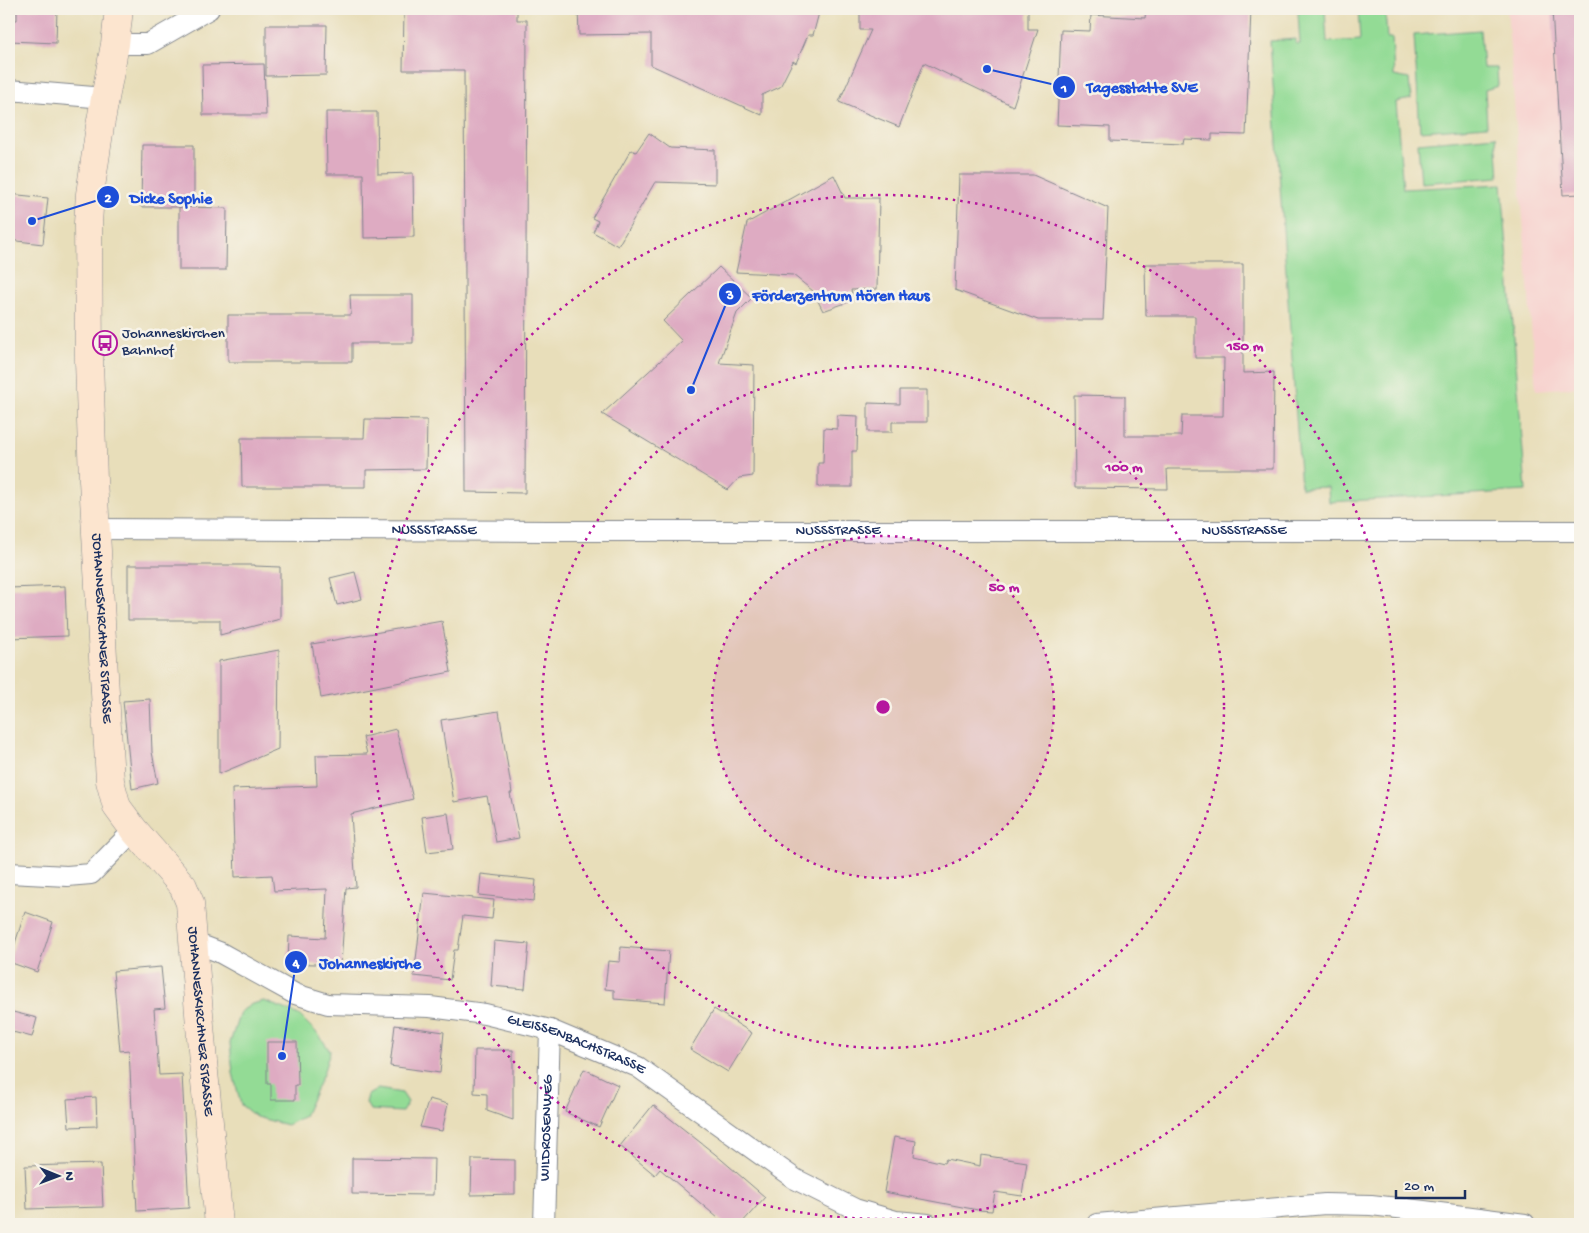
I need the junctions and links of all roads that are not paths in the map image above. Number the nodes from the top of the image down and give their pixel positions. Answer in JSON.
{"nodes":[{"id":1,"x":120,"y":9,"type":"edge"},
{"id":2,"x":208,"y":9,"type":"edge"},
{"id":3,"x":115,"y":44,"type":"junction"},
{"id":4,"x":9,"y":90,"type":"edge"},
{"id":5,"x":105,"y":98,"type":"junction"},
{"id":6,"x":96,"y":529,"type":"junction"},
{"id":7,"x":1580,"y":531,"type":"edge"},
{"id":8,"x":134,"y":830,"type":"junction"},
{"id":9,"x":9,"y":873,"type":"edge"},
{"id":10,"x":194,"y":947,"type":"junction"},
{"id":11,"x":550,"y":1030,"type":"junction"},
{"id":12,"x":219,"y":1224,"type":"edge"},
{"id":13,"x":544,"y":1224,"type":"edge"},
{"id":14,"x":928,"y":1224,"type":"edge"},
{"id":15,"x":1098,"y":1224,"type":"edge"},
{"id":16,"x":1525,"y":1224,"type":"edge"}],
"edges":[{"from":1,"to":3,"type":"street","name":"JOHANNESKIRCHNER STRASSE"},
{"from":2,"to":3,"type":"street"},
{"from":3,"to":5,"type":"street","name":"JOHANNESKIRCHNER STRASSE"},
{"from":4,"to":5,"type":"street"},
{"from":5,"to":6,"type":"street","name":"JOHANNESKIRCHNER STRASSE"},
{"from":6,"to":7,"type":"street","name":"NUSSSTRASSE"},
{"from":6,"to":8,"type":"street","name":"JOHANNESKIRCHNER STRASSE"},
{"from":8,"to":9,"type":"street"},
{"from":8,"to":10,"type":"street","name":"JOHANNESKIRCHNER STRASSE"},
{"from":10,"to":11,"type":"street","name":"GLEISSENBACHSTRASSE"},
{"from":10,"to":12,"type":"street","name":"JOHANNESKIRCHNER STRASSE"},
{"from":11,"to":13,"type":"street","name":"WILDROSENWEG"},
{"from":11,"to":14,"type":"street","name":"GLEISSENBACHSTRASSE"},
{"from":15,"to":16,"type":"street"}]}
